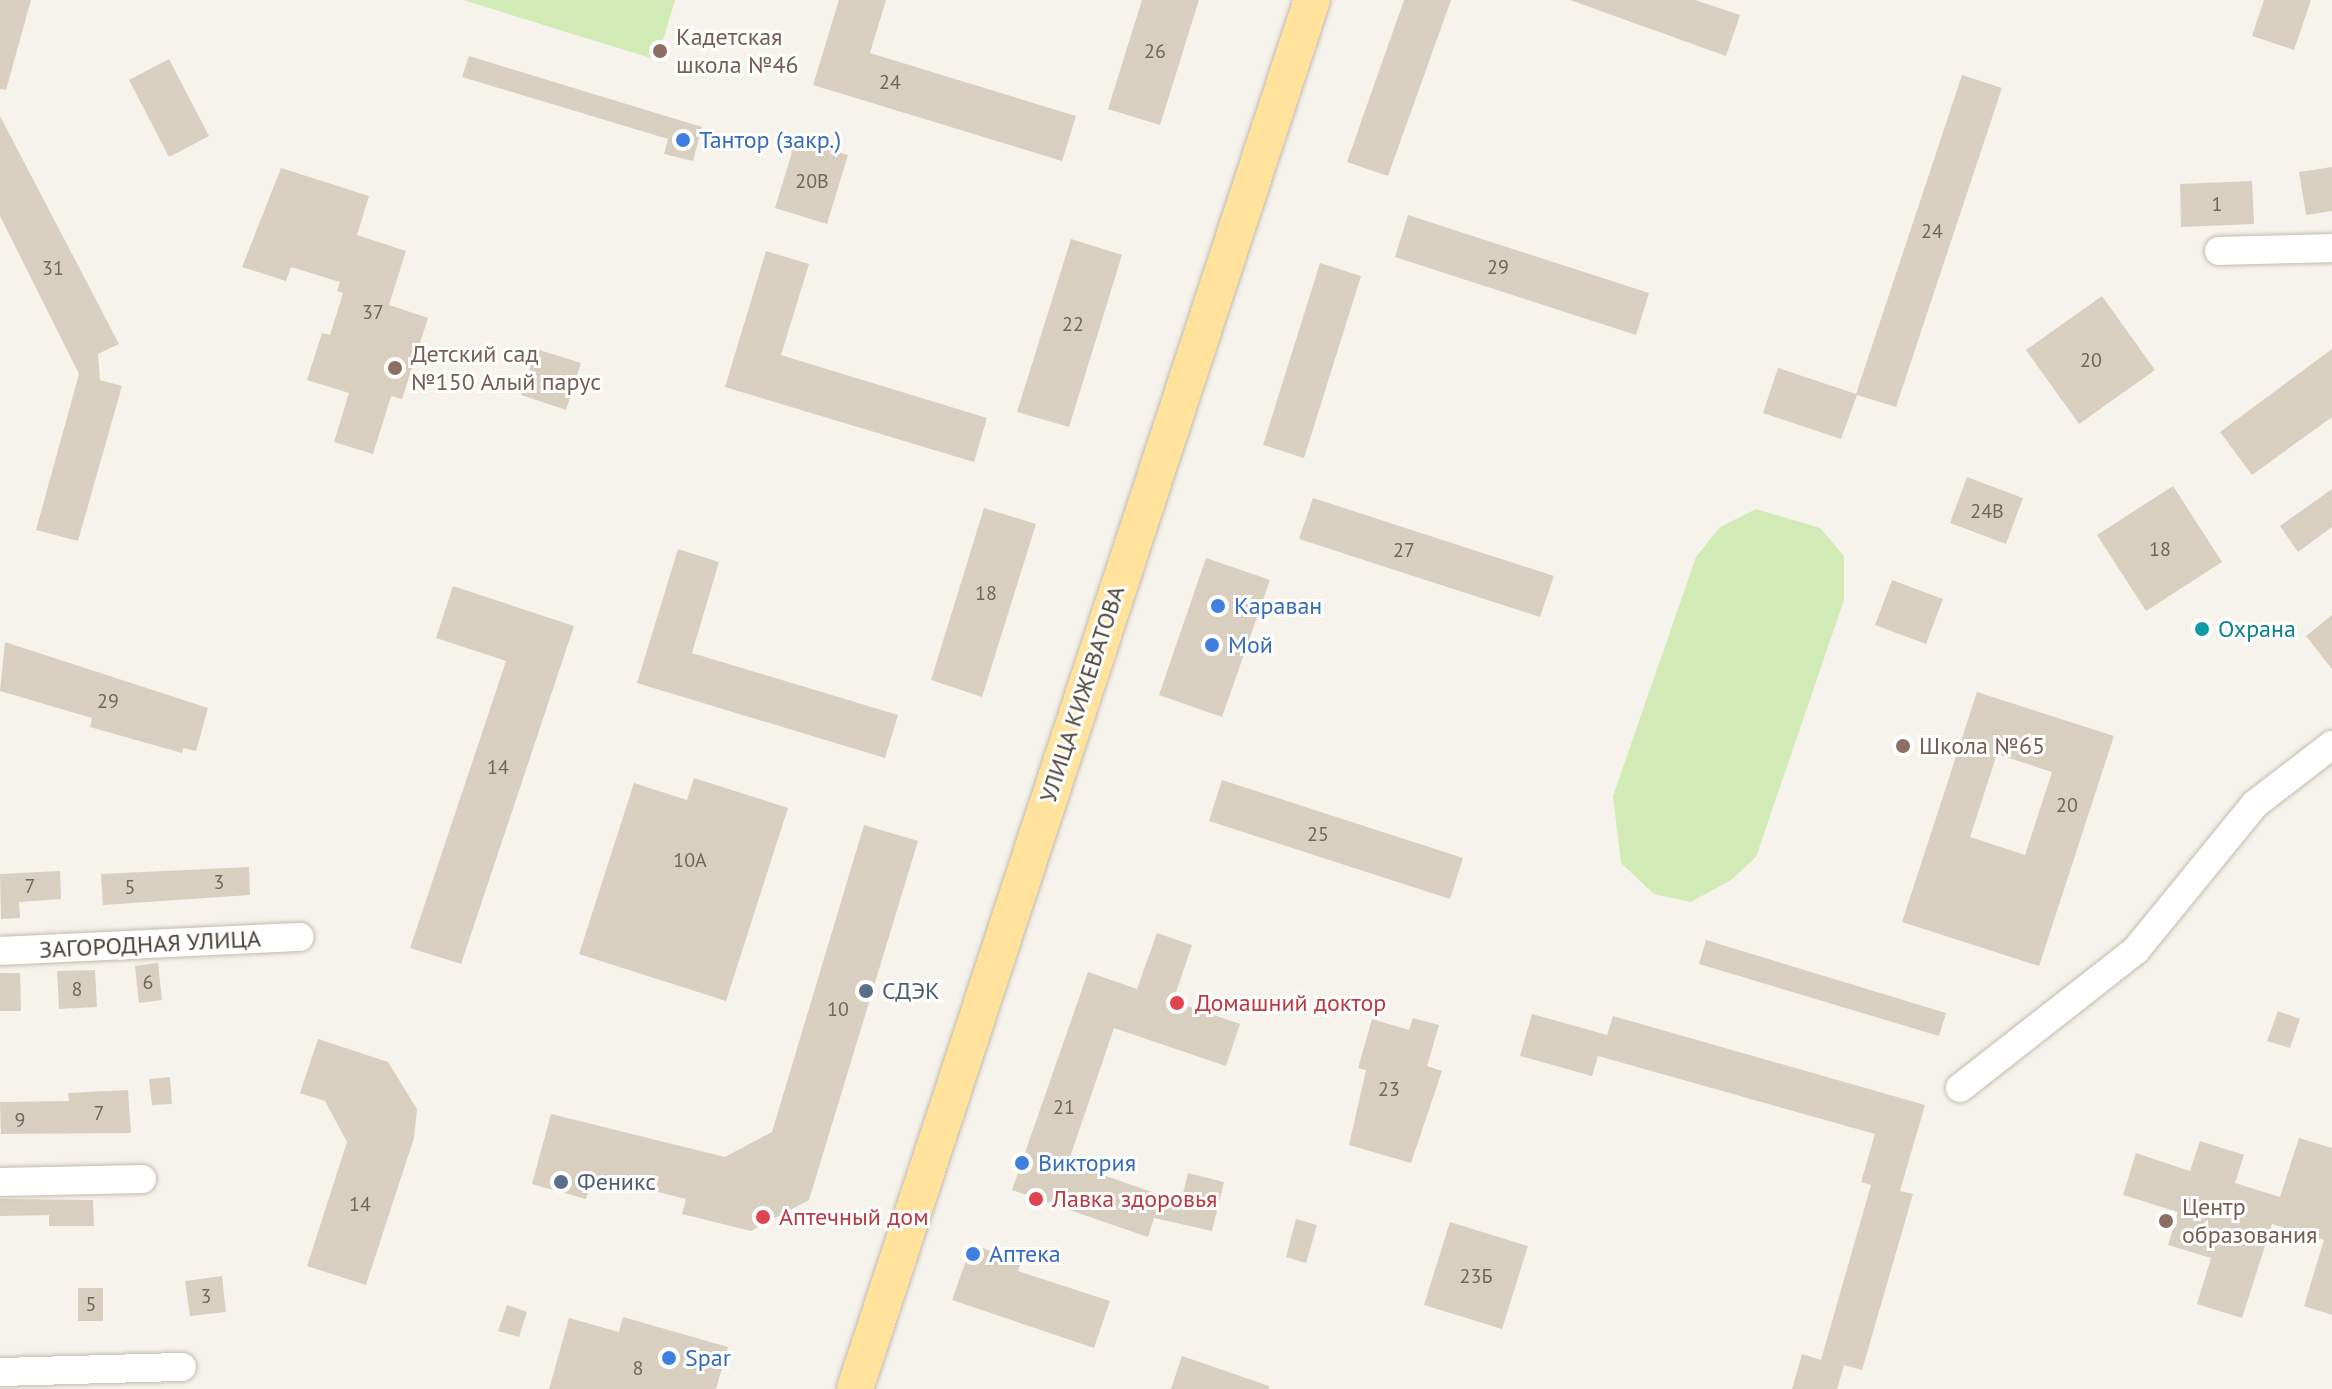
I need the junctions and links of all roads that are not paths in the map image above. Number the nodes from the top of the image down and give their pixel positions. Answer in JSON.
{"nodes":[{"id":1,"x":1312,"y":0,"type":"edge"},
{"id":2,"x":2332,"y":248,"type":"edge"},
{"id":3,"x":2219,"y":251,"type":"dead end"},
{"id":4,"x":2332,"y":745,"type":"edge"},
{"id":5,"x":300,"y":937,"type":"dead end"},
{"id":6,"x":0,"y":951,"type":"edge"},
{"id":7,"x":1960,"y":1088,"type":"dead end"},
{"id":8,"x":142,"y":1179,"type":"dead end"},
{"id":9,"x":0,"y":1182,"type":"edge"},
{"id":10,"x":182,"y":1367,"type":"dead end"},
{"id":11,"x":0,"y":1372,"type":"edge"},
{"id":12,"x":855,"y":1389,"type":"edge"}],
"edges":[{"from":1,"to":12,"type":"main road","name":"УЛИЦА КИЖЕВАТОВА"},
{"from":2,"to":3,"type":"street"},
{"from":4,"to":7,"type":"street"},
{"from":5,"to":6,"type":"street","name":"ЗАГОРОДНАЯ УЛИЦА"},
{"from":8,"to":9,"type":"street"},
{"from":10,"to":11,"type":"street"}]}
